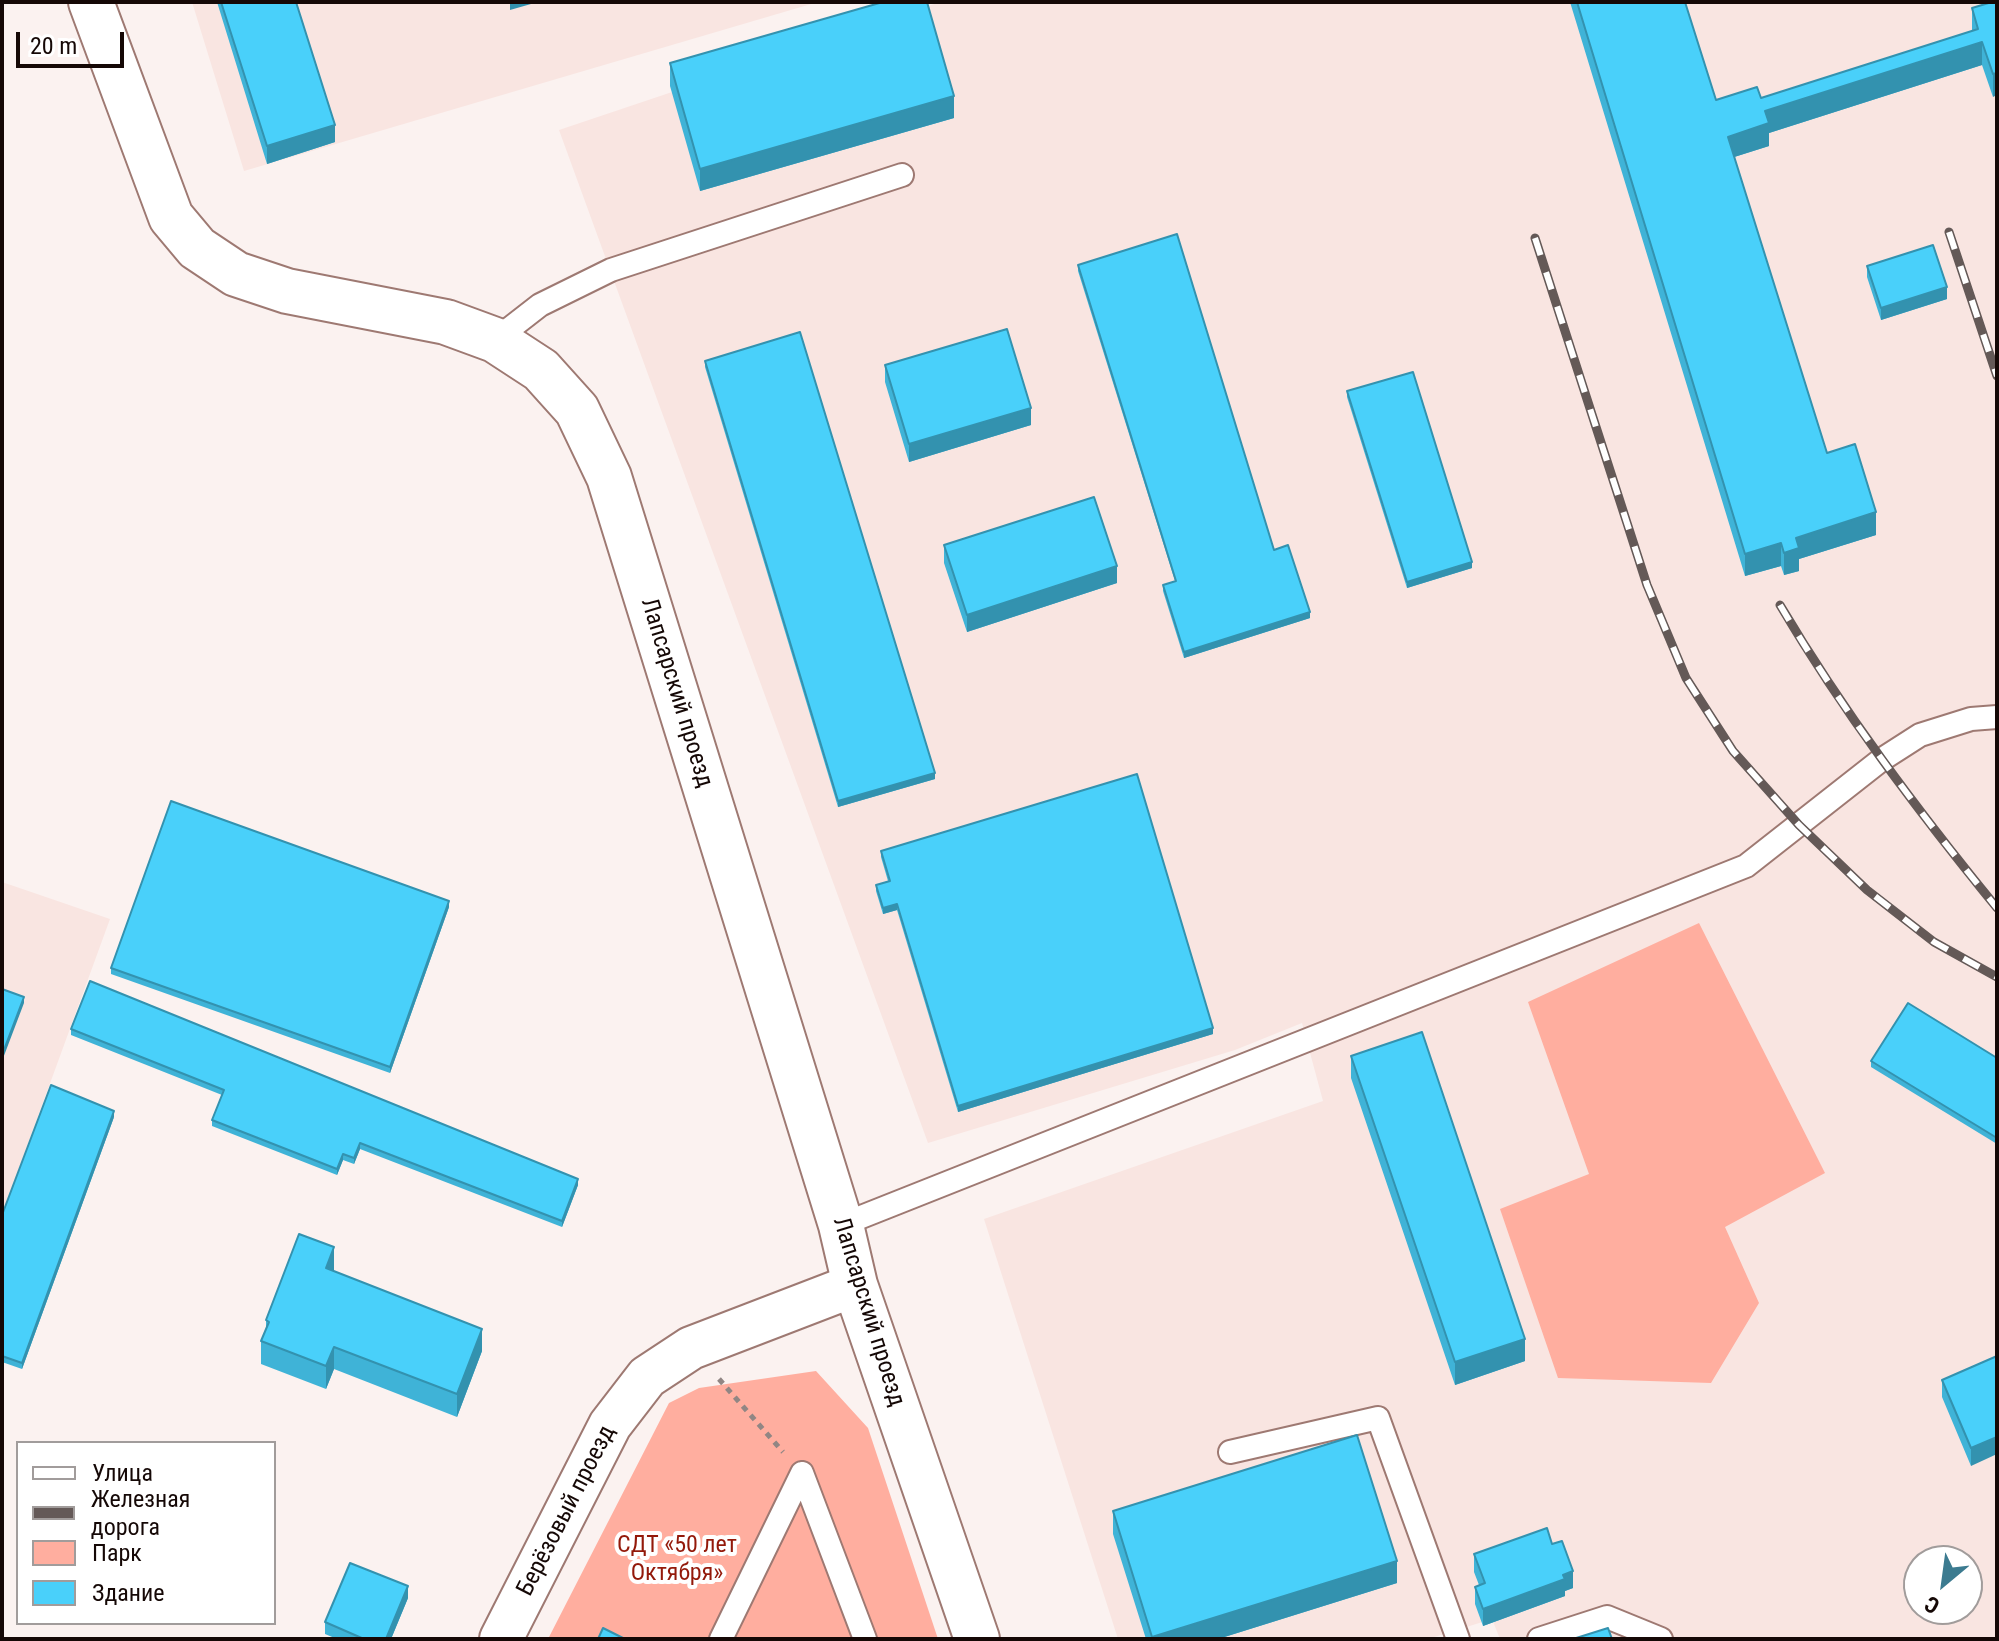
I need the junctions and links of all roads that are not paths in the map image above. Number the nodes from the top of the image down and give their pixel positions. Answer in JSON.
{"nodes":[{"id":1,"x":91,"y":2,"type":"edge"},
{"id":2,"x":902,"y":175,"type":"dead end"},
{"id":3,"x":495,"y":340,"type":"junction"},
{"id":4,"x":1997,"y":717,"type":"edge"},
{"id":5,"x":841,"y":1225,"type":"junction"},
{"id":6,"x":855,"y":1285,"type":"junction"},
{"id":7,"x":1230,"y":1452,"type":"dead end"},
{"id":8,"x":501,"y":1639,"type":"edge"},
{"id":9,"x":721,"y":1639,"type":"edge"},
{"id":10,"x":865,"y":1639,"type":"edge"},
{"id":11,"x":977,"y":1639,"type":"edge"},
{"id":12,"x":1458,"y":1639,"type":"edge"},
{"id":13,"x":1539,"y":1639,"type":"edge"},
{"id":14,"x":1661,"y":1639,"type":"edge"}],
"edges":[{"from":1,"to":3,"type":"street","name":"Лапсарский проезд"},
{"from":2,"to":3,"type":"lane"},
{"from":3,"to":5,"type":"street","name":"Лапсарский проезд"},
{"from":4,"to":5,"type":"lane"},
{"from":5,"to":6,"type":"street","name":"Лапсарский проезд"},
{"from":6,"to":8,"type":"street","name":"Берёзовый проезд"},
{"from":6,"to":11,"type":"street","name":"Лапсарский проезд"},
{"from":7,"to":12,"type":"lane"},
{"from":9,"to":10,"type":"lane"},
{"from":13,"to":14,"type":"lane"}]}
